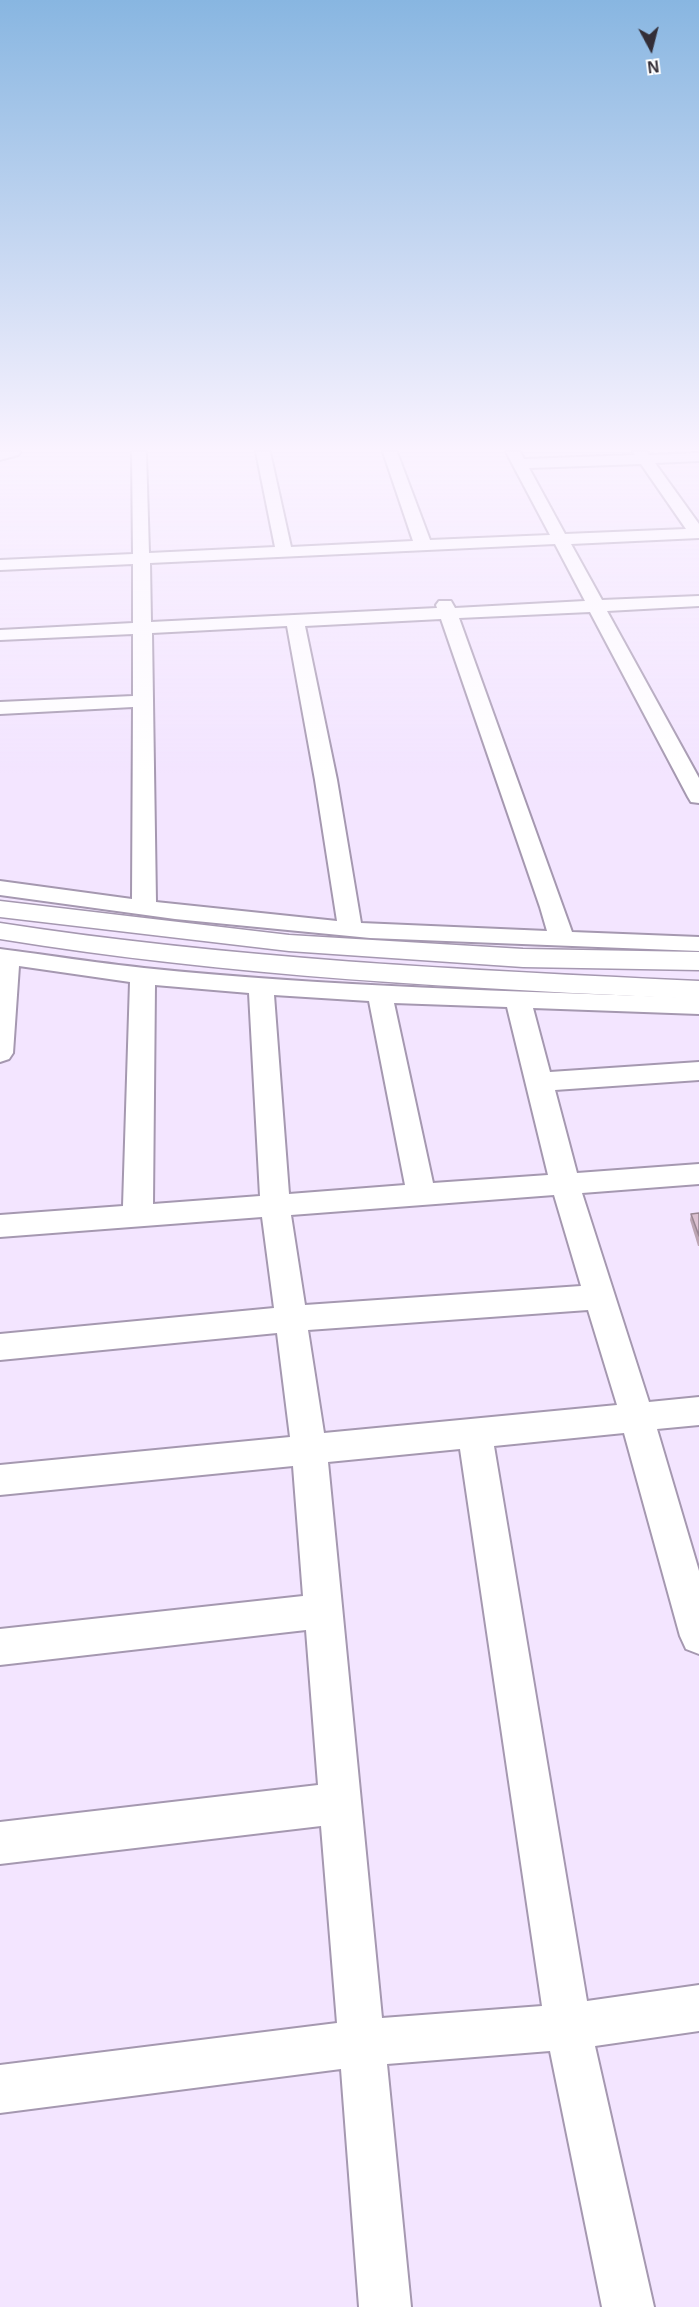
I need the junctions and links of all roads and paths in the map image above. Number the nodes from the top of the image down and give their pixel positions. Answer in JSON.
{"nodes":[{"id":1,"x":141,"y":559,"type":"edge"},
{"id":2,"x":125,"y":560,"type":"edge"},
{"id":3,"x":571,"y":560,"type":"edge"},
{"id":4,"x":0,"y":565,"type":"edge"},
{"id":5,"x":699,"y":594,"type":"edge"},
{"id":6,"x":699,"y":601,"type":"edge"},
{"id":7,"x":594,"y":603,"type":"junction"},
{"id":8,"x":447,"y":609,"type":"junction"},
{"id":9,"x":296,"y":621,"type":"junction"},
{"id":10,"x":142,"y":624,"type":"junction"},
{"id":11,"x":0,"y":627,"type":"edge"},
{"id":12,"x":0,"y":635,"type":"edge"},
{"id":13,"x":143,"y":701,"type":"junction"},
{"id":14,"x":0,"y":708,"type":"edge"},
{"id":15,"x":699,"y":797,"type":"edge"},
{"id":16,"x":0,"y":888,"type":"edge"},
{"id":17,"x":144,"y":908,"type":"junction"},
{"id":18,"x":0,"y":909,"type":"edge"},
{"id":19,"x":350,"y":929,"type":"junction"},
{"id":20,"x":561,"y":940,"type":"junction"},
{"id":21,"x":699,"y":945,"type":"edge"},
{"id":22,"x":2,"y":948,"type":"edge"},
{"id":23,"x":699,"y":961,"type":"edge"},
{"id":24,"x":143,"y":976,"type":"junction"},
{"id":25,"x":261,"y":986,"type":"junction"},
{"id":26,"x":699,"y":990,"type":"edge"},
{"id":27,"x":380,"y":994,"type":"junction"},
{"id":28,"x":518,"y":999,"type":"junction"},
{"id":29,"x":699,"y":1006,"type":"edge"},
{"id":30,"x":0,"y":1053,"type":"edge"},
{"id":31,"x":699,"y":1071,"type":"edge"},
{"id":32,"x":539,"y":1082,"type":"junction"},
{"id":33,"x":699,"y":1174,"type":"edge"},
{"id":34,"x":565,"y":1184,"type":"junction"},
{"id":35,"x":421,"y":1194,"type":"junction"},
{"id":36,"x":275,"y":1205,"type":"junction"},
{"id":37,"x":138,"y":1216,"type":"junction"},
{"id":38,"x":0,"y":1226,"type":"edge"},
{"id":39,"x":600,"y":1297,"type":"junction"},
{"id":40,"x":291,"y":1319,"type":"junction"},
{"id":41,"x":0,"y":1347,"type":"edge"},
{"id":42,"x":699,"y":1411,"type":"edge"},
{"id":43,"x":637,"y":1417,"type":"junction"},
{"id":44,"x":475,"y":1433,"type":"junction"},
{"id":45,"x":309,"y":1449,"type":"junction"},
{"id":46,"x":0,"y":1480,"type":"edge"},
{"id":47,"x":323,"y":1611,"type":"junction"},
{"id":48,"x":699,"y":1636,"type":"edge"},
{"id":49,"x":0,"y":1647,"type":"edge"},
{"id":50,"x":340,"y":1803,"type":"junction"},
{"id":51,"x":0,"y":1843,"type":"edge"},
{"id":52,"x":699,"y":2008,"type":"edge"},
{"id":53,"x":568,"y":2027,"type":"junction"},
{"id":54,"x":362,"y":2043,"type":"junction"},
{"id":55,"x":0,"y":2089,"type":"edge"},
{"id":56,"x":385,"y":2307,"type":"edge"},
{"id":57,"x":628,"y":2307,"type":"edge"}],
"edges":[{"from":1,"to":10,"type":"street"},
{"from":2,"to":4,"type":"street"},
{"from":3,"to":7,"type":"street"},
{"from":5,"to":7,"type":"street"},
{"from":6,"to":7,"type":"street"},
{"from":7,"to":8,"type":"street"},
{"from":7,"to":15,"type":"street"},
{"from":8,"to":9,"type":"street"},
{"from":8,"to":10,"type":"street"},
{"from":8,"to":20,"type":"street"},
{"from":9,"to":10,"type":"street"},
{"from":9,"to":19,"type":"street"},
{"from":10,"to":11,"type":"street"},
{"from":10,"to":12,"type":"street"},
{"from":10,"to":13,"type":"street"},
{"from":13,"to":14,"type":"street"},
{"from":13,"to":17,"type":"street"},
{"from":16,"to":17,"type":"street"},
{"from":17,"to":19,"type":"street"},
{"from":18,"to":23,"type":"main road"},
{"from":19,"to":20,"type":"street"},
{"from":20,"to":21,"type":"street"},
{"from":22,"to":24,"type":"street"},
{"from":22,"to":26,"type":"main road"},
{"from":22,"to":30,"type":"street"},
{"from":24,"to":25,"type":"street"},
{"from":24,"to":37,"type":"street"},
{"from":25,"to":27,"type":"street"},
{"from":25,"to":36,"type":"street"},
{"from":27,"to":28,"type":"street"},
{"from":27,"to":35,"type":"street"},
{"from":28,"to":29,"type":"street"},
{"from":28,"to":32,"type":"street"},
{"from":31,"to":32,"type":"street"},
{"from":32,"to":34,"type":"street"},
{"from":33,"to":34,"type":"street"},
{"from":34,"to":35,"type":"street"},
{"from":34,"to":39,"type":"street"},
{"from":35,"to":36,"type":"street"},
{"from":36,"to":37,"type":"street"},
{"from":36,"to":40,"type":"street"},
{"from":37,"to":38,"type":"street"},
{"from":39,"to":40,"type":"street"},
{"from":39,"to":43,"type":"street"},
{"from":40,"to":41,"type":"street"},
{"from":40,"to":45,"type":"street"},
{"from":42,"to":43,"type":"street"},
{"from":43,"to":44,"type":"street"},
{"from":43,"to":48,"type":"street"},
{"from":44,"to":45,"type":"street"},
{"from":44,"to":53,"type":"street"},
{"from":45,"to":46,"type":"street"},
{"from":45,"to":47,"type":"street"},
{"from":47,"to":49,"type":"street"},
{"from":47,"to":50,"type":"street"},
{"from":50,"to":51,"type":"street"},
{"from":50,"to":54,"type":"street"},
{"from":52,"to":53,"type":"street"},
{"from":53,"to":54,"type":"street"},
{"from":53,"to":57,"type":"street"},
{"from":54,"to":55,"type":"street"},
{"from":54,"to":56,"type":"street"}]}
